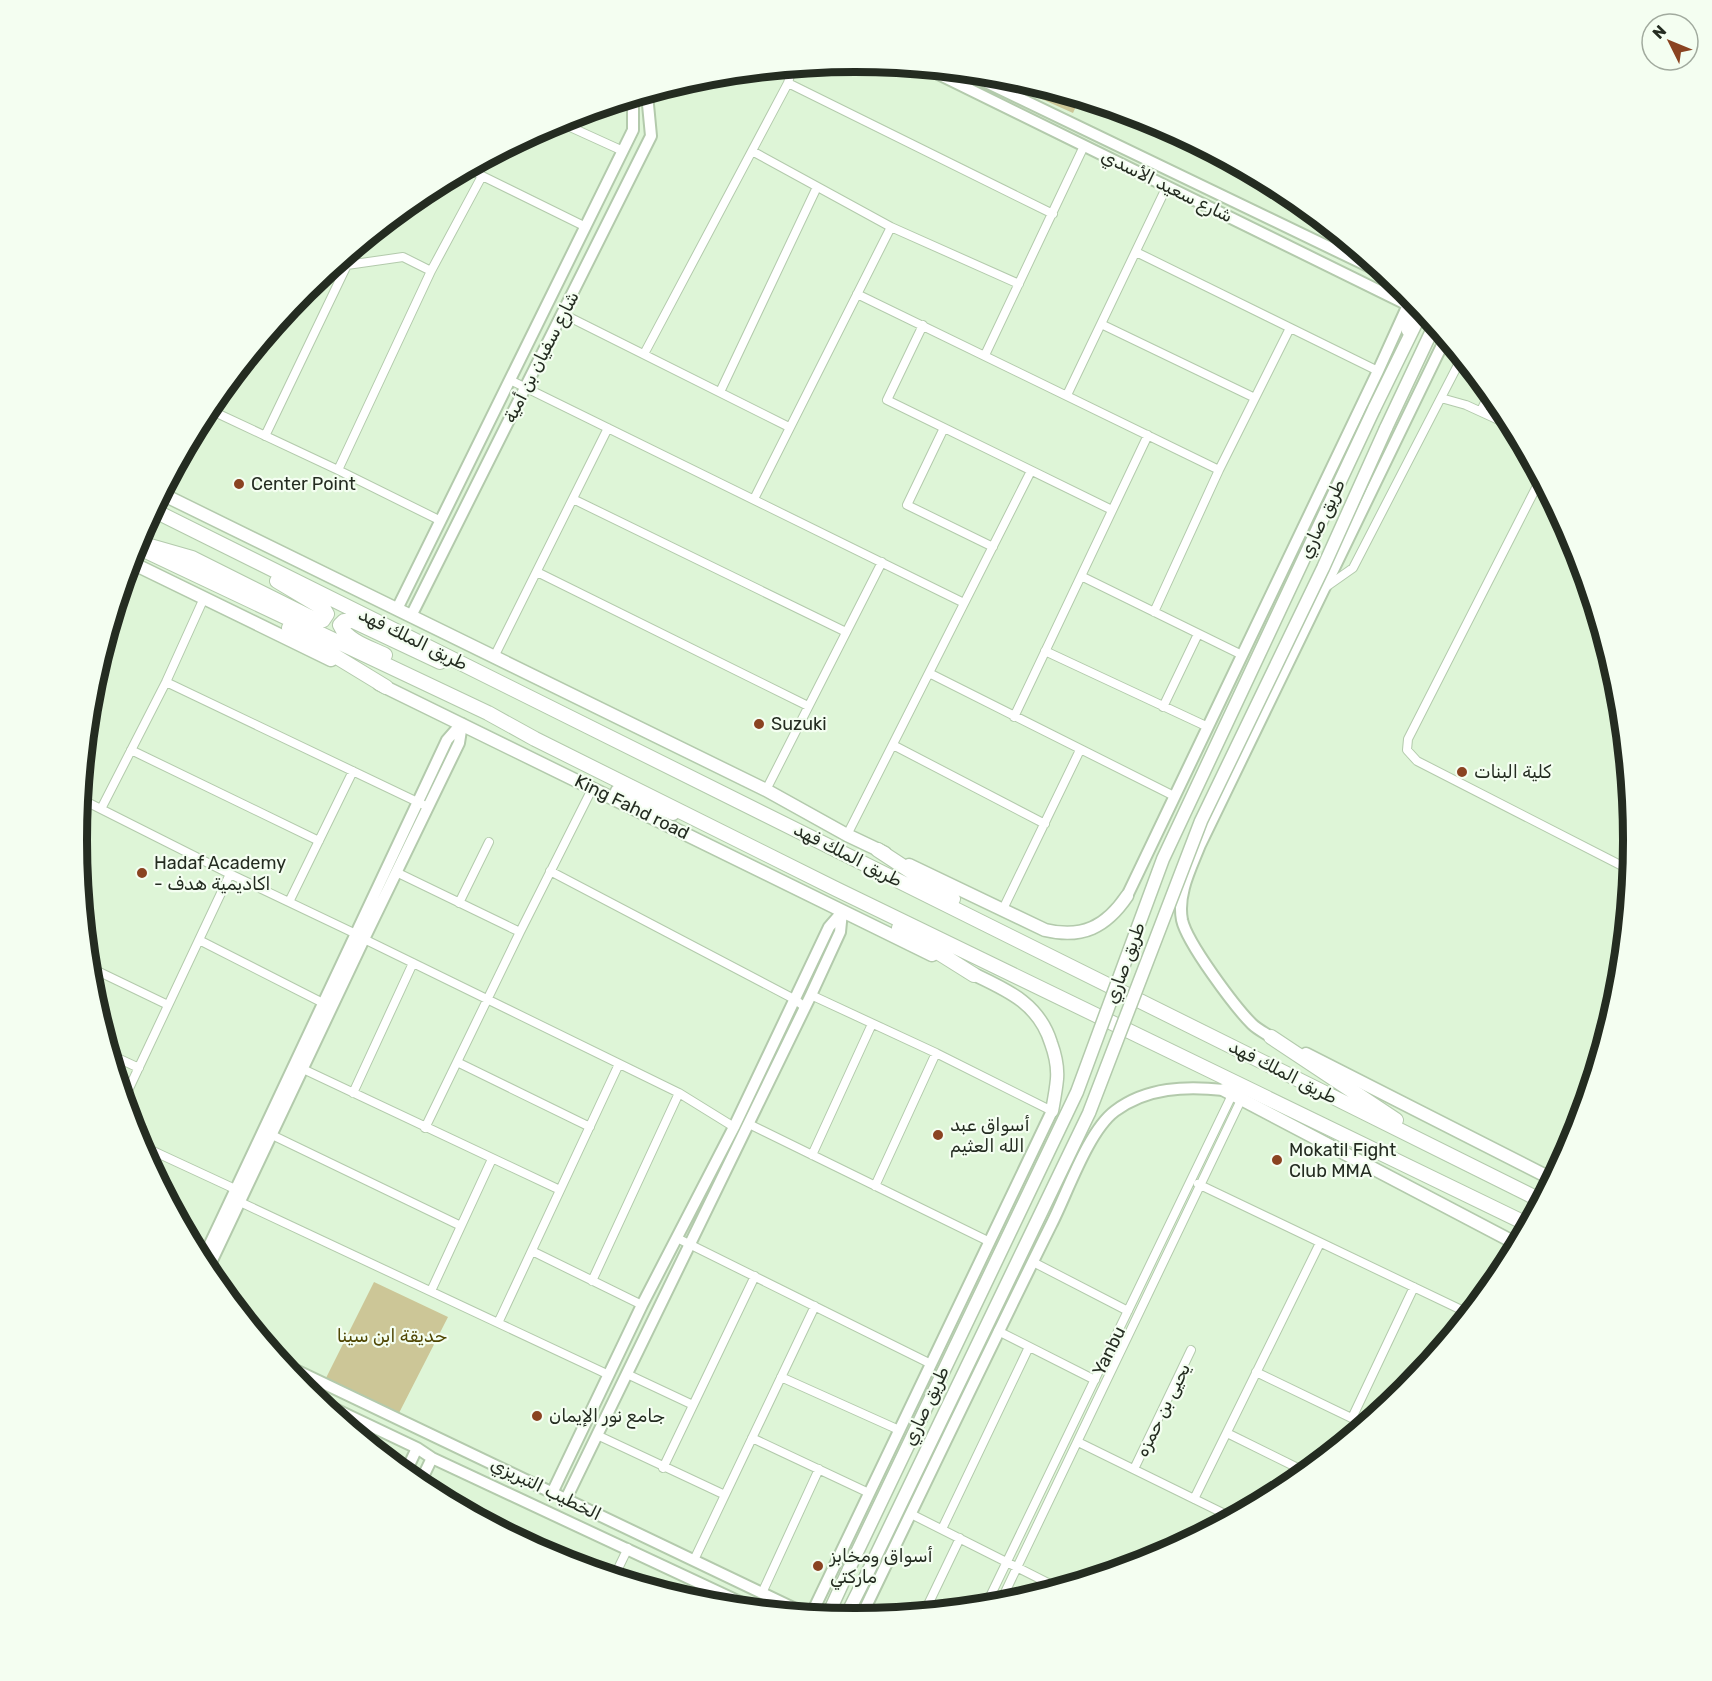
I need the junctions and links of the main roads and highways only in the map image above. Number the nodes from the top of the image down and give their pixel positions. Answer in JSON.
{"nodes":[{"id":1,"x":1419,"y":318,"type":"edge"},
{"id":2,"x":1432,"y":331,"type":"edge"},
{"id":3,"x":169,"y":497,"type":"edge"},
{"id":4,"x":161,"y":514,"type":"edge"},
{"id":5,"x":161,"y":515,"type":"edge"},
{"id":6,"x":146,"y":546,"type":"edge"},
{"id":7,"x":145,"y":549,"type":"edge"},
{"id":8,"x":138,"y":566,"type":"edge"},
{"id":9,"x":221,"y":587,"type":"junction"},
{"id":10,"x":386,"y":687,"type":"junction"},
{"id":11,"x":558,"y":711,"type":"junction"},
{"id":12,"x":488,"y":713,"type":"junction"},
{"id":13,"x":529,"y":757,"type":"junction"},
{"id":14,"x":722,"y":833,"type":"junction"},
{"id":15,"x":878,"y":850,"type":"junction"},
{"id":16,"x":836,"y":889,"type":"junction"},
{"id":17,"x":1127,"y":896,"type":"road end"},
{"id":18,"x":1008,"y":935,"type":"junction"},
{"id":19,"x":974,"y":975,"type":"junction"},
{"id":20,"x":1271,"y":1037,"type":"joint"},
{"id":21,"x":1232,"y":1095,"type":"road end"},
{"id":22,"x":1052,"y":1111,"type":"road end"},
{"id":23,"x":1442,"y":1152,"type":"junction"},
{"id":24,"x":1547,"y":1176,"type":"edge"},
{"id":25,"x":1536,"y":1198,"type":"edge"},
{"id":26,"x":1523,"y":1222,"type":"edge"},
{"id":27,"x":1512,"y":1241,"type":"edge"},
{"id":28,"x":831,"y":1608,"type":"edge"},
{"id":29,"x":850,"y":1609,"type":"edge"}],
"edges":[{"from":1,"to":28,"type":"main road","name":"طريق صاري","bridge":true},
{"from":2,"to":29,"type":"main road","name":"طريق صاري","bridge":true},
{"from":3,"to":15,"type":"main road","name":"طريق الملك فهد"},
{"from":4,"to":11,"type":"highway","name":"طريق الملك فهد"},
{"from":5,"to":6,"type":"highway"},
{"from":7,"to":9,"type":"highway","name":"طريق الملك فهد"},
{"from":8,"to":10,"type":"main road","name":"King Fahd road"},
{"from":9,"to":10,"type":"highway"},
{"from":9,"to":12,"type":"highway","name":"طريق الملك فهد"},
{"from":10,"to":13,"type":"main road","name":"King Fahd road"},
{"from":11,"to":12,"type":"highway"},
{"from":11,"to":18,"type":"highway","name":"طريق الملك فهد"},
{"from":12,"to":14,"type":"highway","name":"طريق الملك فهد"},
{"from":13,"to":14,"type":"main road","name":"طريق الملك فهد"},
{"from":13,"to":19,"type":"main road","name":"King Fahd road"},
{"from":14,"to":16,"type":"highway","name":"طريق الملك فهد"},
{"from":15,"to":17,"type":"main road","name":"طريق الملك فهد"},
{"from":15,"to":18,"type":"highway"},
{"from":16,"to":19,"type":"highway"},
{"from":16,"to":26,"type":"highway","name":"طريق الملك فهد"},
{"from":18,"to":23,"type":"highway","name":"طريق الملك فهد"},
{"from":19,"to":22,"type":"main road","name":"King Fahd road"},
{"from":20,"to":23,"type":"highway"},
{"from":20,"to":24,"type":"main road"},
{"from":21,"to":27,"type":"main road"},
{"from":23,"to":25,"type":"highway","name":"طريق الملك فهد"}]}
